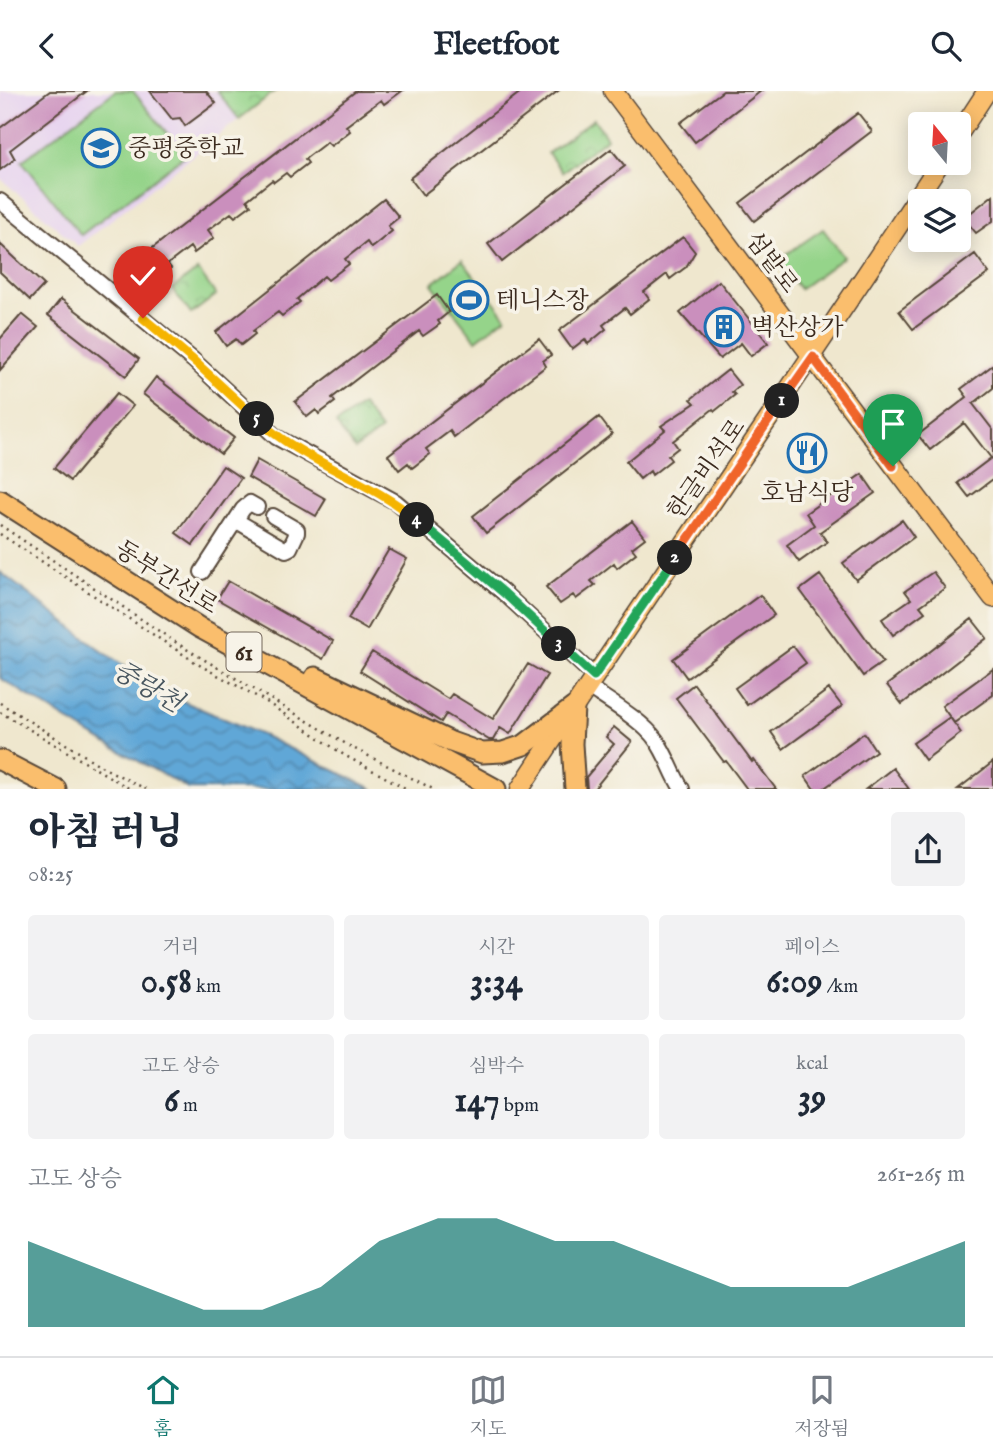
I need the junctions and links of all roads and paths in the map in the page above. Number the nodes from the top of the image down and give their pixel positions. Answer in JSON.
{"nodes":[{"id":1,"x":613,"y":91,"type":"edge"},
{"id":2,"x":987,"y":91,"type":"edge"},
{"id":3,"x":971,"y":116,"type":"edge"},
{"id":4,"x":932,"y":175,"type":"edge"},
{"id":5,"x":0,"y":201,"type":"edge"},
{"id":6,"x":813,"y":357,"type":"junction"},
{"id":7,"x":0,"y":500,"type":"edge"},
{"id":8,"x":257,"y":507,"type":"dead end"},
{"id":9,"x":273,"y":516,"type":"dead end"},
{"id":10,"x":237,"y":521,"type":"junction"},
{"id":11,"x":0,"y":525,"type":"edge"},
{"id":12,"x":0,"y":534,"type":"edge"},
{"id":13,"x":968,"y":567,"type":"junction"},
{"id":14,"x":202,"y":572,"type":"dead end"},
{"id":15,"x":993,"y":584,"type":"edge"},
{"id":16,"x":993,"y":598,"type":"edge"},
{"id":17,"x":993,"y":611,"type":"edge"},
{"id":18,"x":200,"y":628,"type":"junction"},
{"id":19,"x":590,"y":681,"type":"junction"},
{"id":20,"x":0,"y":703,"type":"edge"},
{"id":21,"x":574,"y":707,"type":"junction"},
{"id":22,"x":0,"y":712,"type":"edge"},
{"id":23,"x":0,"y":760,"type":"edge"},
{"id":24,"x":56,"y":789,"type":"edge"},
{"id":25,"x":130,"y":789,"type":"edge"},
{"id":26,"x":146,"y":789,"type":"edge"},
{"id":27,"x":407,"y":789,"type":"edge"},
{"id":28,"x":433,"y":789,"type":"edge"},
{"id":29,"x":496,"y":789,"type":"edge"},
{"id":30,"x":520,"y":789,"type":"edge"},
{"id":31,"x":575,"y":789,"type":"edge"},
{"id":32,"x":682,"y":789,"type":"edge"}],
"edges":[{"from":1,"to":6,"type":"main road","name":"섬밭로"},
{"from":2,"to":3,"type":"main road"},
{"from":4,"to":6,"type":"main road","name":"한글비석로"},
{"from":5,"to":19,"type":"street"},
{"from":6,"to":13,"type":"main road","name":"섬밭로"},
{"from":6,"to":19,"type":"main road","name":"한글비석로"},
{"from":7,"to":18,"type":"highway","name":"동부간선로","number":"61"},
{"from":8,"to":10,"type":"street"},
{"from":9,"to":10,"type":"street"},
{"from":10,"to":14,"type":"street"},
{"from":11,"to":28,"type":"path"},
{"from":12,"to":27,"type":"path"},
{"from":13,"to":15,"type":"main road"},
{"from":13,"to":16,"type":"main road","name":"섬밭로"},
{"from":13,"to":17,"type":"main road"},
{"from":18,"to":21,"type":"highway"},
{"from":18,"to":29,"type":"highway","name":"동부간선로","number":"61"},
{"from":19,"to":21,"type":"main road","name":"한글비석로"},
{"from":19,"to":32,"type":"street"},
{"from":20,"to":26,"type":"path"},
{"from":21,"to":30,"type":"main road","name":"한글비석로"},
{"from":21,"to":31,"type":"highway"},
{"from":22,"to":25,"type":"path"},
{"from":23,"to":24,"type":"highway"}]}
